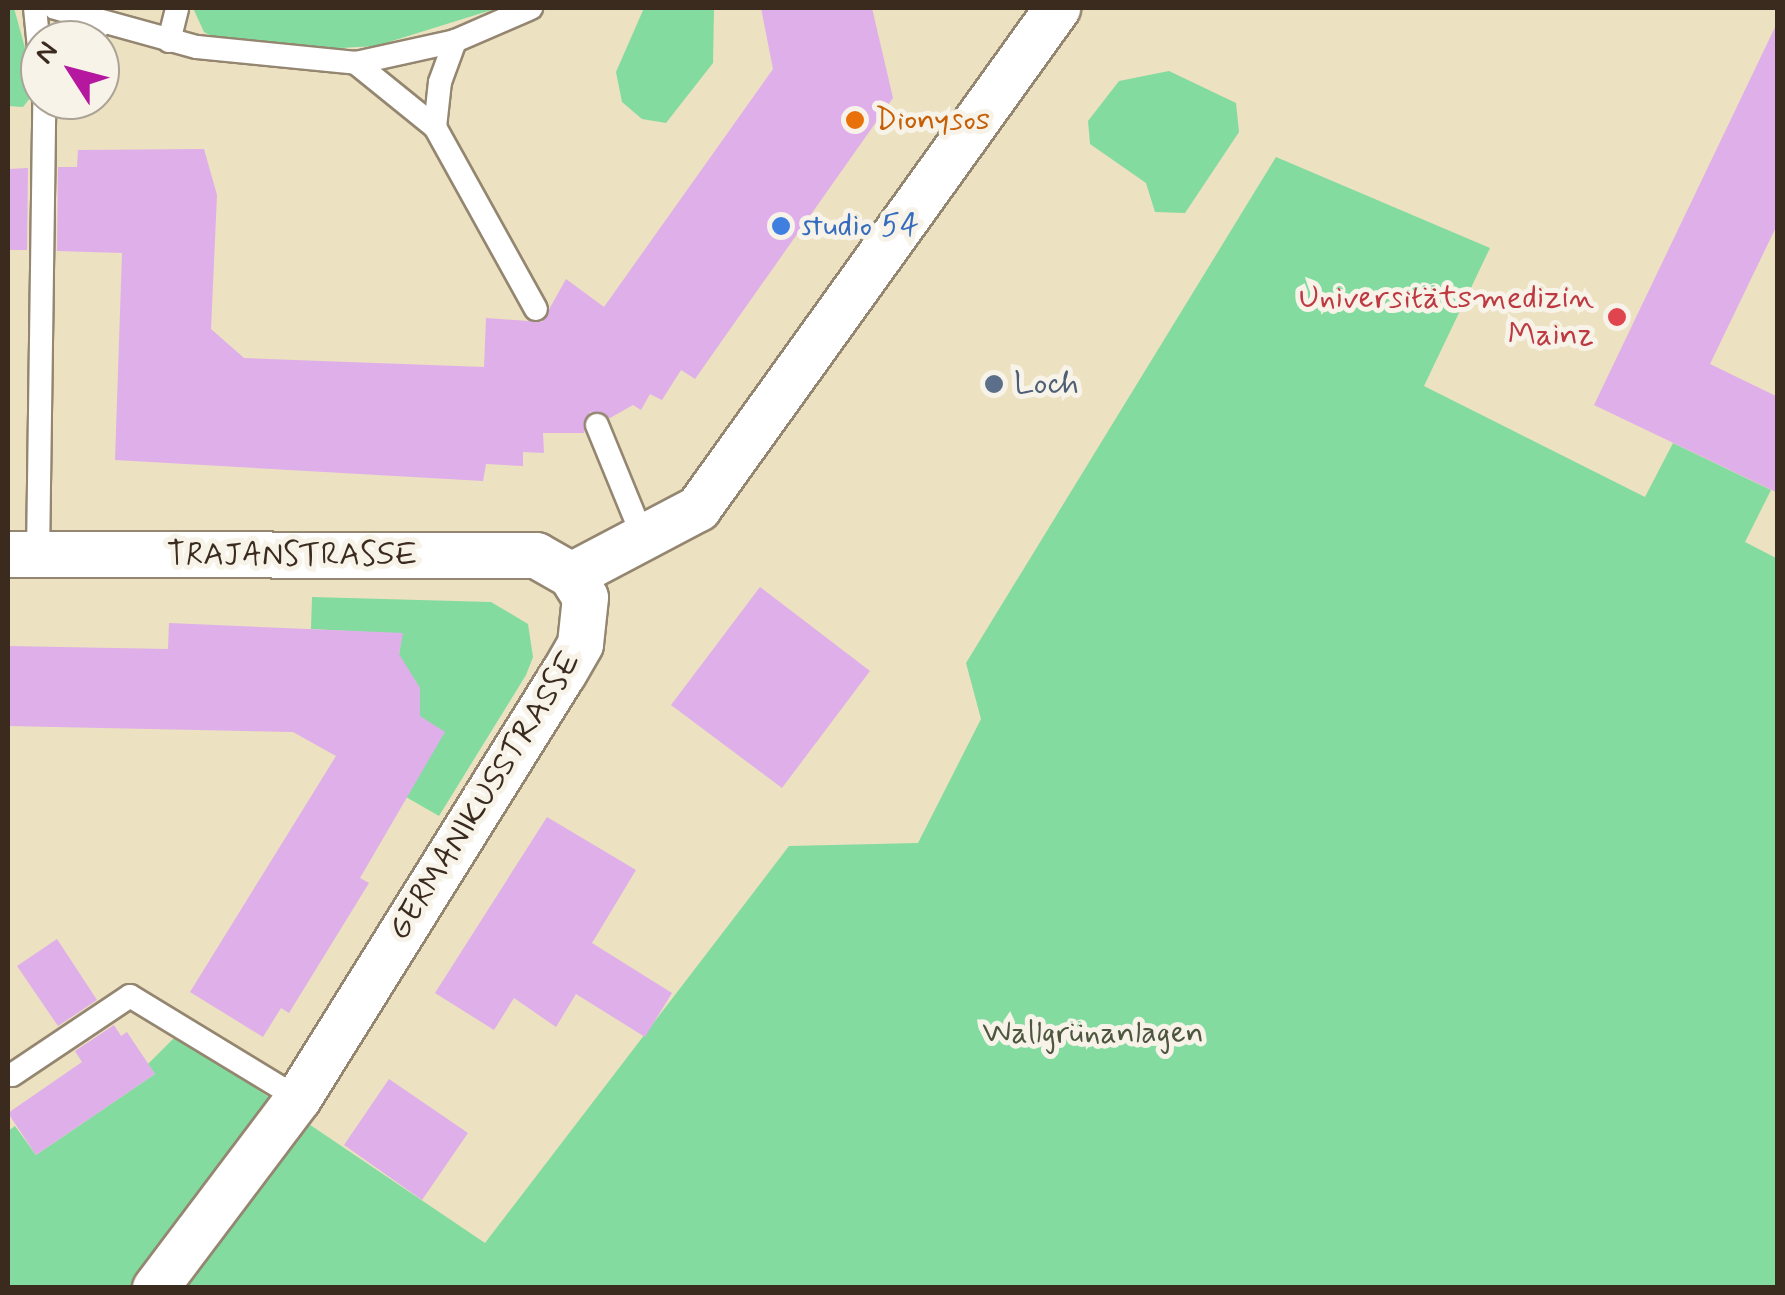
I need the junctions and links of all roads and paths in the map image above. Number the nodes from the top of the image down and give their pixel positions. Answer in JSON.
{"nodes":[{"id":1,"x":55,"y":8,"type":"edge"},
{"id":2,"x":178,"y":8,"type":"edge"},
{"id":3,"x":531,"y":8,"type":"edge"},
{"id":4,"x":1057,"y":8,"type":"edge"},
{"id":5,"x":87,"y":20,"type":"edge"},
{"id":6,"x":120,"y":30,"type":"edge"},
{"id":7,"x":169,"y":41,"type":"junction"},
{"id":8,"x":455,"y":41,"type":"junction"},
{"id":9,"x":356,"y":63,"type":"junction"},
{"id":10,"x":43,"y":120,"type":"edge"},
{"id":11,"x":435,"y":127,"type":"junction"},
{"id":12,"x":536,"y":309,"type":"dead end"},
{"id":13,"x":597,"y":426,"type":"dead end"},
{"id":14,"x":644,"y":537,"type":"junction"},
{"id":15,"x":23,"y":555,"type":"edge"},
{"id":16,"x":570,"y":575,"type":"junction"},
{"id":17,"x":12,"y":1074,"type":"dead end"},
{"id":18,"x":298,"y":1098,"type":"junction"},
{"id":19,"x":155,"y":1288,"type":"edge"}],
"edges":[{"from":1,"to":5,"type":"lane"},
{"from":2,"to":7,"type":"lane"},
{"from":3,"to":8,"type":"lane"},
{"from":4,"to":14,"type":"street"},
{"from":6,"to":7,"type":"lane"},
{"from":7,"to":9,"type":"lane"},
{"from":8,"to":9,"type":"lane"},
{"from":8,"to":11,"type":"lane"},
{"from":9,"to":11,"type":"lane"},
{"from":10,"to":15,"type":"lane"},
{"from":11,"to":12,"type":"lane"},
{"from":13,"to":14,"type":"lane"},
{"from":14,"to":16,"type":"street"},
{"from":15,"to":16,"type":"street","name":"TRAJANSTRASSE"},
{"from":16,"to":18,"type":"street","name":"GERMANIKUSSTRASSE"},
{"from":17,"to":18,"type":"lane"},
{"from":18,"to":19,"type":"street","name":"GERMANIKUSSTRASSE"}]}
